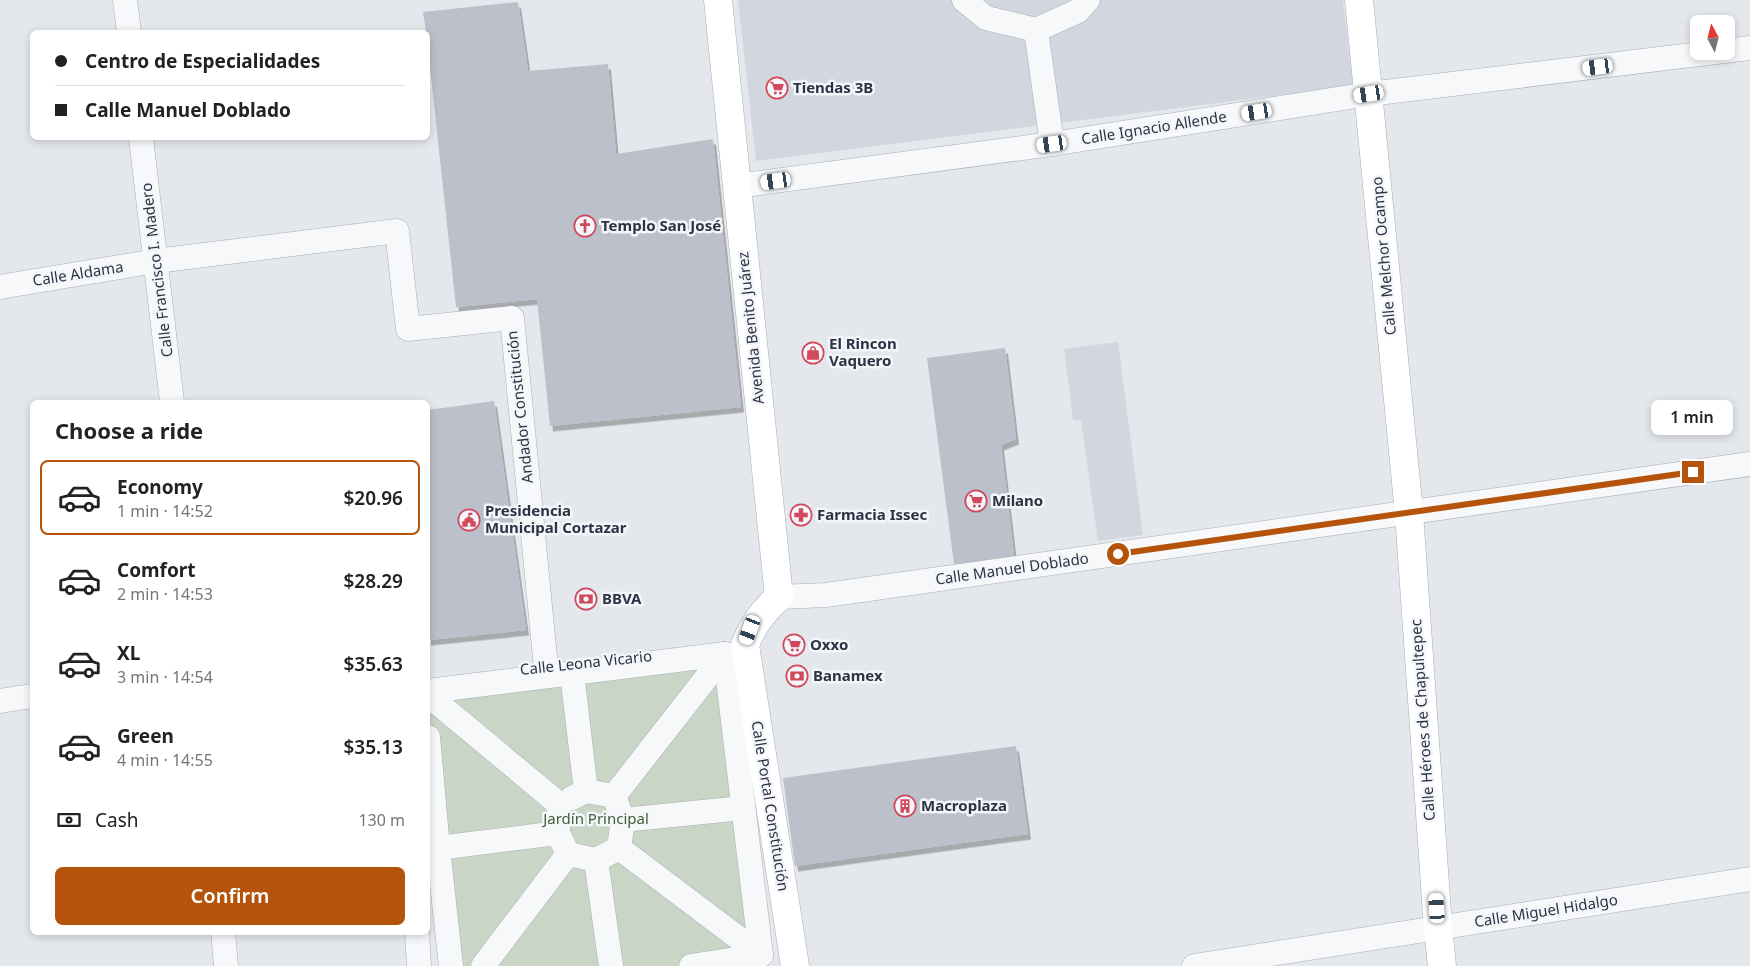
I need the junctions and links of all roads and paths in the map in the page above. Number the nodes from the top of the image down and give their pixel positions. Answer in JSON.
{"nodes":[{"id":1,"x":125,"y":0,"type":"edge"},
{"id":2,"x":718,"y":0,"type":"edge"},
{"id":3,"x":964,"y":0,"type":"edge"},
{"id":4,"x":1088,"y":0,"type":"edge"},
{"id":5,"x":1359,"y":0,"type":"edge"},
{"id":6,"x":129,"y":30,"type":"edge"},
{"id":7,"x":1036,"y":30,"type":"junction"},
{"id":8,"x":1750,"y":48,"type":"edge"},
{"id":9,"x":1369,"y":94,"type":"junction"},
{"id":10,"x":141,"y":140,"type":"edge"},
{"id":11,"x":1052,"y":144,"type":"junction"},
{"id":12,"x":736,"y":186,"type":"junction"},
{"id":13,"x":397,"y":231,"type":"joint"},
{"id":14,"x":156,"y":261,"type":"junction"},
{"id":15,"x":0,"y":286,"type":"edge"},
{"id":16,"x":172,"y":400,"type":"edge"},
{"id":17,"x":1750,"y":464,"type":"edge"},
{"id":18,"x":1409,"y":513,"type":"junction"},
{"id":19,"x":778,"y":597,"type":"junction"},
{"id":20,"x":735,"y":650,"type":"junction"},
{"id":21,"x":546,"y":668,"type":"junction"},
{"id":22,"x":572,"y":674,"type":"junction"},
{"id":23,"x":430,"y":679,"type":"edge"},
{"id":24,"x":430,"y":691,"type":"edge"},
{"id":25,"x":30,"y":696,"type":"edge"},
{"id":26,"x":430,"y":697,"type":"edge"},
{"id":27,"x":0,"y":701,"type":"edge"},
{"id":28,"x":430,"y":759,"type":"edge"},
{"id":29,"x":586,"y":791,"type":"junction"},
{"id":30,"x":614,"y":796,"type":"junction"},
{"id":31,"x":559,"y":804,"type":"junction"},
{"id":32,"x":744,"y":808,"type":"junction"},
{"id":33,"x":623,"y":820,"type":"junction"},
{"id":34,"x":558,"y":833,"type":"junction"},
{"id":35,"x":438,"y":848,"type":"junction"},
{"id":36,"x":619,"y":848,"type":"junction"},
{"id":37,"x":568,"y":854,"type":"junction"},
{"id":38,"x":596,"y":860,"type":"junction"},
{"id":39,"x":1750,"y":879,"type":"edge"},
{"id":40,"x":1438,"y":928,"type":"junction"},
{"id":41,"x":223,"y":935,"type":"edge"},
{"id":42,"x":417,"y":935,"type":"edge"},
{"id":43,"x":762,"y":955,"type":"junction"},
{"id":44,"x":226,"y":966,"type":"edge"},
{"id":45,"x":419,"y":966,"type":"edge"},
{"id":46,"x":451,"y":966,"type":"edge"},
{"id":47,"x":483,"y":966,"type":"edge"},
{"id":48,"x":611,"y":966,"type":"edge"},
{"id":49,"x":691,"y":966,"type":"edge"},
{"id":50,"x":795,"y":966,"type":"edge"},
{"id":51,"x":1194,"y":966,"type":"edge"},
{"id":52,"x":1442,"y":966,"type":"edge"}],
"edges":[{"from":1,"to":6,"type":"street"},
{"from":2,"to":12,"type":"street","name":"Avenida Benito Juárez"},
{"from":3,"to":7,"type":"street"},
{"from":4,"to":7,"type":"street"},
{"from":5,"to":9,"type":"street","name":"Calle Melchor Ocampo"},
{"from":7,"to":11,"type":"street"},
{"from":8,"to":9,"type":"street","name":"Calle Ignacio Allende"},
{"from":9,"to":11,"type":"street","name":"Calle Ignacio Allende"},
{"from":9,"to":18,"type":"street","name":"Calle Melchor Ocampo"},
{"from":10,"to":14,"type":"street","name":"Calle Francisco I. Madero"},
{"from":11,"to":12,"type":"street","name":"Calle Ignacio Allende"},
{"from":12,"to":19,"type":"street","name":"Avenida Benito Juárez"},
{"from":13,"to":14,"type":"street","name":"Calle Aldama"},
{"from":13,"to":21,"type":"street","name":"Andador Constitución"},
{"from":14,"to":15,"type":"street","name":"Calle Aldama"},
{"from":14,"to":16,"type":"street","name":"Calle Francisco I. Madero"},
{"from":17,"to":18,"type":"street","name":"Calle Manuel Doblado"},
{"from":18,"to":19,"type":"street","name":"Calle Manuel Doblado"},
{"from":18,"to":40,"type":"street","name":"Calle Héroes de Chapultepec"},
{"from":19,"to":20,"type":"street"},
{"from":20,"to":21,"type":"street","name":"Calle Leona Vicario"},
{"from":20,"to":22,"type":"street"},
{"from":20,"to":30,"type":"street"},
{"from":20,"to":32,"type":"street"},
{"from":20,"to":50,"type":"street","name":"Calle Portal Constitución"},
{"from":21,"to":23,"type":"street","name":"Calle Leona Vicario"},
{"from":22,"to":24,"type":"street"},
{"from":22,"to":29,"type":"street"},
{"from":25,"to":27,"type":"street"},
{"from":26,"to":31,"type":"street"},
{"from":28,"to":35,"type":"street"},
{"from":29,"to":30,"type":"street"},
{"from":29,"to":31,"type":"street"},
{"from":30,"to":33,"type":"street"},
{"from":31,"to":34,"type":"street"},
{"from":32,"to":33,"type":"street"},
{"from":32,"to":43,"type":"street"},
{"from":33,"to":36,"type":"street"},
{"from":34,"to":35,"type":"street"},
{"from":34,"to":37,"type":"street"},
{"from":35,"to":46,"type":"street"},
{"from":36,"to":38,"type":"street"},
{"from":36,"to":43,"type":"street"},
{"from":37,"to":38,"type":"street"},
{"from":37,"to":47,"type":"street"},
{"from":38,"to":48,"type":"street"},
{"from":39,"to":40,"type":"street","name":"Calle Miguel Hidalgo"},
{"from":40,"to":51,"type":"street","name":"Calle Miguel Hidalgo"},
{"from":40,"to":52,"type":"street","name":"Calle Héroes de Chapultepec"},
{"from":41,"to":44,"type":"street"},
{"from":42,"to":45,"type":"street"},
{"from":43,"to":49,"type":"street"}]}
